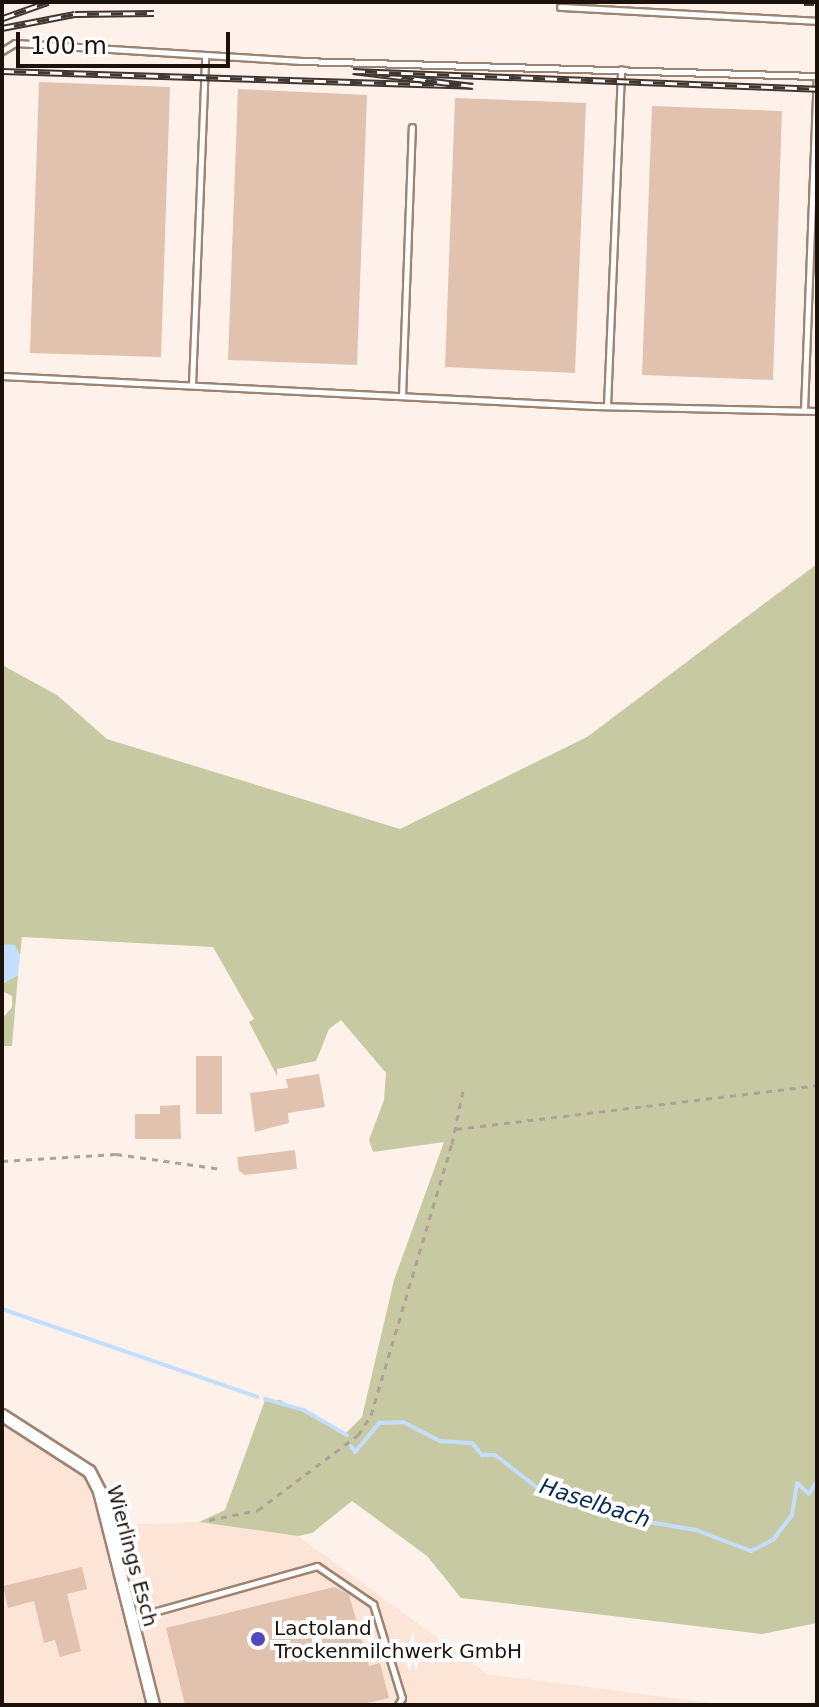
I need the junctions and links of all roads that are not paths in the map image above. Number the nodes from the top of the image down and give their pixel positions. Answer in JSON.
{"nodes":[{"id":1,"x":560,"y":7,"type":"dead end"},
{"id":2,"x":817,"y":21,"type":"edge"},
{"id":3,"x":2,"y":51,"type":"edge"},
{"id":4,"x":205,"y":55,"type":"junction"},
{"id":5,"x":621,"y":69,"type":"junction"},
{"id":6,"x":817,"y":76,"type":"edge"},
{"id":7,"x":412,"y":127,"type":"dead end"},
{"id":8,"x":2,"y":376,"type":"edge"},
{"id":9,"x":192,"y":385,"type":"junction"},
{"id":10,"x":402,"y":396,"type":"junction"},
{"id":11,"x":607,"y":406,"type":"junction"},
{"id":12,"x":804,"y":410,"type":"junction"},
{"id":13,"x":817,"y":411,"type":"edge"},
{"id":14,"x":2,"y":1415,"type":"edge"},
{"id":15,"x":131,"y":1618,"type":"junction"},
{"id":16,"x":153,"y":1705,"type":"edge"},
{"id":17,"x":398,"y":1705,"type":"edge"}],
"edges":[{"from":1,"to":2,"type":"lane"},
{"from":3,"to":4,"type":"lane"},
{"from":4,"to":5,"type":"lane"},
{"from":4,"to":9,"type":"lane"},
{"from":5,"to":6,"type":"lane"},
{"from":5,"to":11,"type":"lane"},
{"from":6,"to":12,"type":"lane"},
{"from":7,"to":10,"type":"lane"},
{"from":8,"to":9,"type":"lane"},
{"from":9,"to":10,"type":"lane"},
{"from":10,"to":11,"type":"lane"},
{"from":11,"to":12,"type":"lane"},
{"from":12,"to":13,"type":"lane"},
{"from":14,"to":15,"type":"street","name":"Wierlings Esch"},
{"from":15,"to":16,"type":"street","name":"Wierlings Esch"},
{"from":15,"to":17,"type":"lane"}]}
